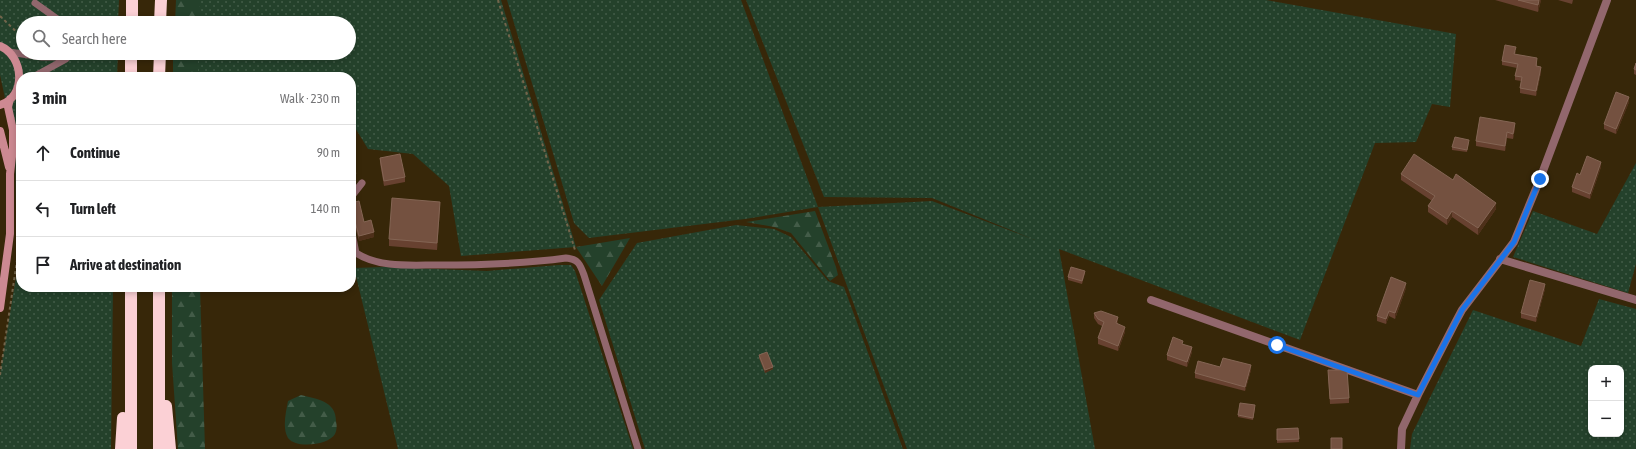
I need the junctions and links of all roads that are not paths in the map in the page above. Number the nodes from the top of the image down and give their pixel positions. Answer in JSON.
{"nodes":[{"id":1,"x":132,"y":0,"type":"edge"},
{"id":2,"x":160,"y":0,"type":"edge"},
{"id":3,"x":1607,"y":0,"type":"edge"},
{"id":4,"x":36,"y":3,"type":"dead end"},
{"id":5,"x":54,"y":16,"type":"edge"},
{"id":6,"x":132,"y":16,"type":"edge"},
{"id":7,"x":160,"y":16,"type":"edge"},
{"id":8,"x":3,"y":47,"type":"edge"},
{"id":9,"x":16,"y":50,"type":"edge"},
{"id":10,"x":60,"y":60,"type":"edge"},
{"id":11,"x":131,"y":60,"type":"edge"},
{"id":12,"x":160,"y":60,"type":"edge"},
{"id":13,"x":19,"y":72,"type":"edge"},
{"id":14,"x":41,"y":72,"type":"edge"},
{"id":15,"x":131,"y":72,"type":"edge"},
{"id":16,"x":159,"y":72,"type":"edge"},
{"id":17,"x":16,"y":89,"type":"edge"},
{"id":18,"x":16,"y":92,"type":"edge"},
{"id":19,"x":12,"y":96,"type":"junction"},
{"id":20,"x":0,"y":105,"type":"edge"},
{"id":21,"x":0,"y":131,"type":"edge"},
{"id":22,"x":10,"y":174,"type":"junction"},
{"id":23,"x":362,"y":183,"type":"dead end"},
{"id":24,"x":356,"y":191,"type":"edge"},
{"id":25,"x":356,"y":253,"type":"edge"},
{"id":26,"x":1500,"y":259,"type":"junction"},
{"id":27,"x":131,"y":292,"type":"edge"},
{"id":28,"x":159,"y":292,"type":"edge"},
{"id":29,"x":1151,"y":300,"type":"dead end"},
{"id":30,"x":1636,"y":300,"type":"edge"},
{"id":31,"x":0,"y":308,"type":"edge"},
{"id":32,"x":130,"y":327,"type":"junction"},
{"id":33,"x":159,"y":329,"type":"junction"},
{"id":34,"x":1418,"y":395,"type":"junction"},
{"id":35,"x":121,"y":449,"type":"edge"},
{"id":36,"x":131,"y":449,"type":"edge"},
{"id":37,"x":159,"y":449,"type":"edge"},
{"id":38,"x":170,"y":449,"type":"edge"},
{"id":39,"x":638,"y":449,"type":"edge"},
{"id":40,"x":1402,"y":449,"type":"edge"}],
"edges":[{"from":1,"to":6,"type":"highway"},
{"from":2,"to":7,"type":"highway"},
{"from":3,"to":26,"type":"street"},
{"from":4,"to":5,"type":"lane"},
{"from":8,"to":9,"type":"lane"},
{"from":8,"to":13,"type":"main road"},
{"from":10,"to":14,"type":"lane"},
{"from":11,"to":15,"type":"highway"},
{"from":12,"to":16,"type":"highway"},
{"from":17,"to":19,"type":"main road"},
{"from":18,"to":19,"type":"lane"},
{"from":19,"to":20,"type":"main road"},
{"from":19,"to":22,"type":"main road"},
{"from":21,"to":22,"type":"main road"},
{"from":22,"to":31,"type":"main road"},
{"from":23,"to":24,"type":"lane"},
{"from":25,"to":39,"type":"lane"},
{"from":26,"to":30,"type":"street"},
{"from":26,"to":34,"type":"street"},
{"from":27,"to":32,"type":"highway"},
{"from":28,"to":33,"type":"highway"},
{"from":29,"to":34,"type":"street"},
{"from":32,"to":35,"type":"highway"},
{"from":32,"to":36,"type":"highway"},
{"from":33,"to":37,"type":"highway"},
{"from":33,"to":38,"type":"highway"},
{"from":34,"to":40,"type":"street"}]}
